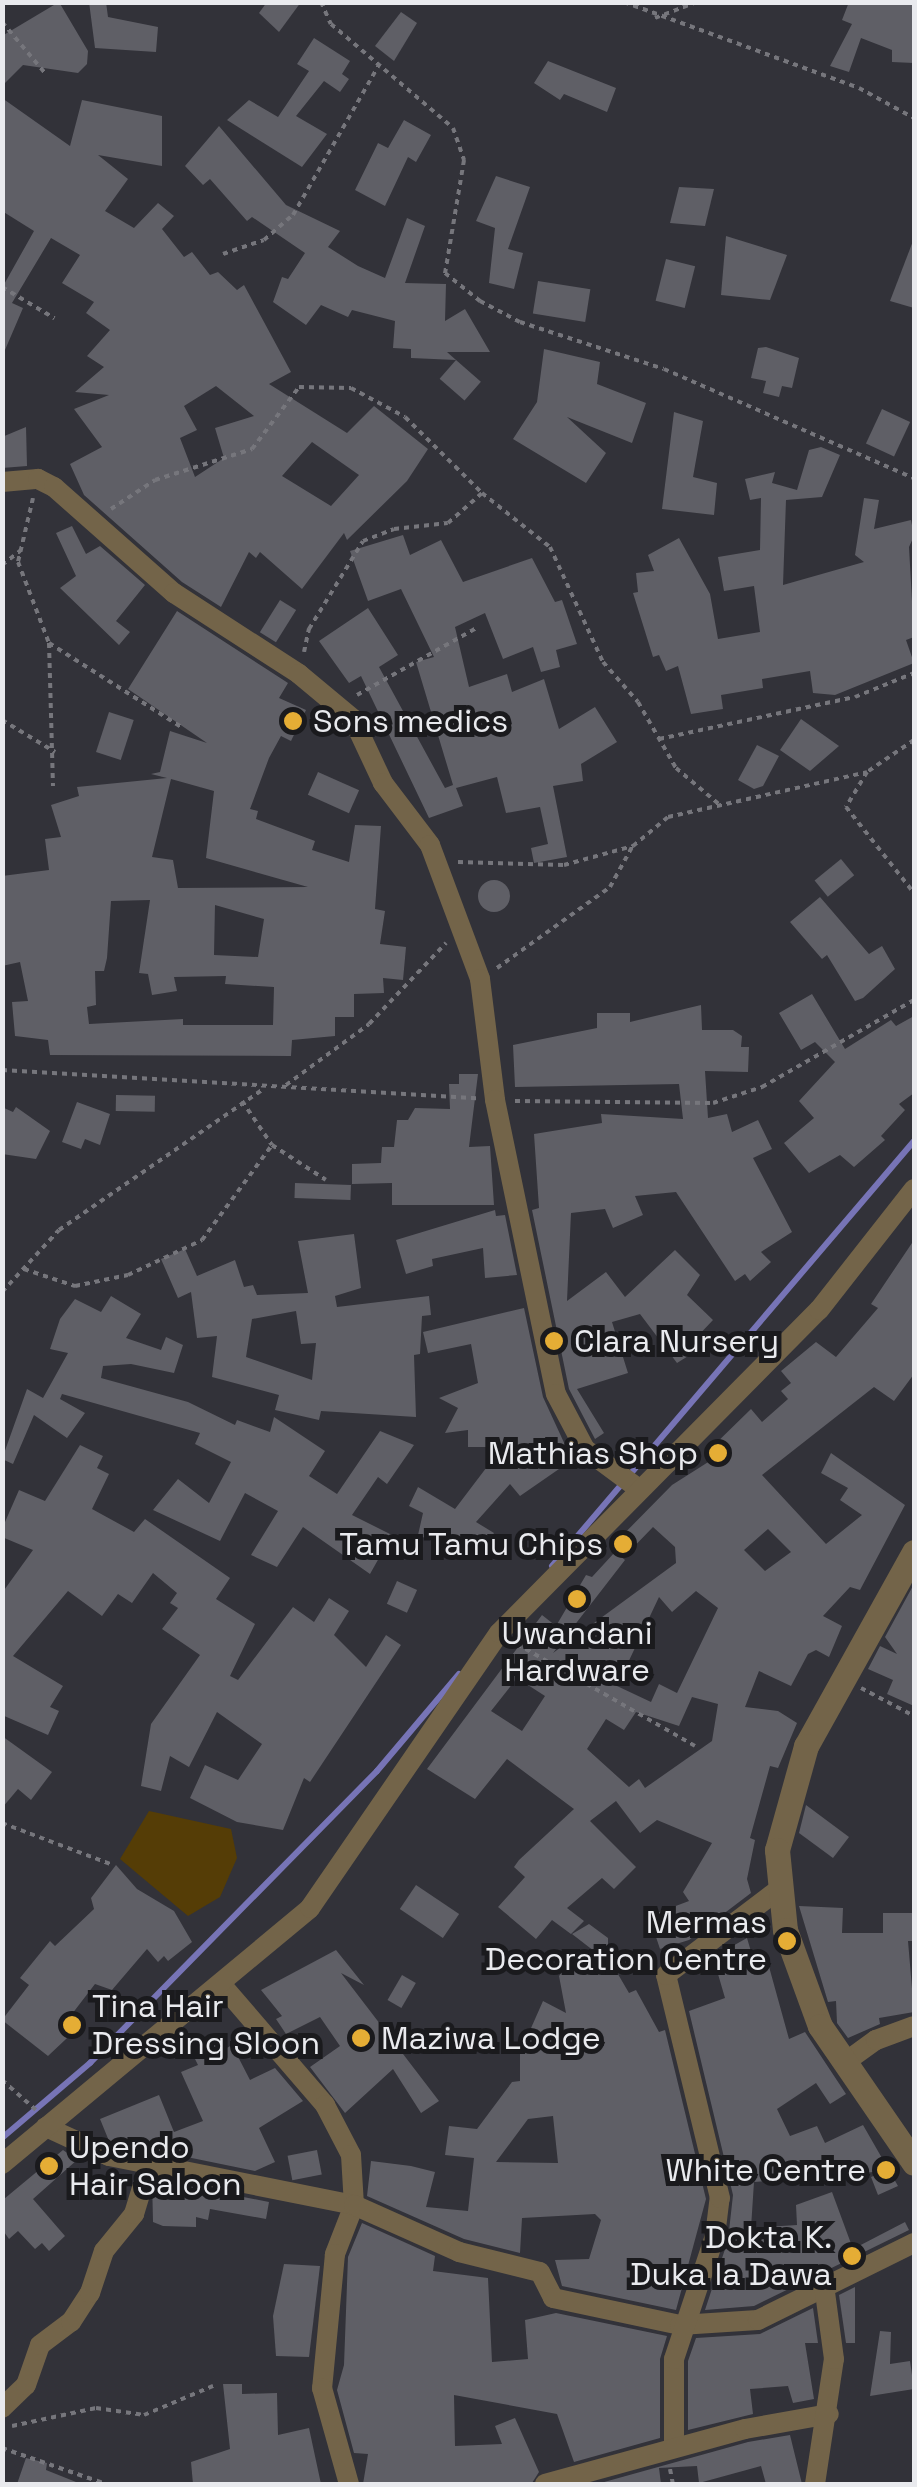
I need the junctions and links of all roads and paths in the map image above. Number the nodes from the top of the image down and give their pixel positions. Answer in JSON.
{"nodes":[{"id":1,"x":321,"y":2,"type":"edge"},
{"id":2,"x":624,"y":2,"type":"edge"},
{"id":3,"x":697,"y":2,"type":"edge"},
{"id":4,"x":655,"y":18,"type":"junction"},
{"id":5,"x":2,"y":22,"type":"edge"},
{"id":6,"x":379,"y":65,"type":"junction"},
{"id":7,"x":45,"y":73,"type":"dead end"},
{"id":8,"x":914,"y":118,"type":"edge"},
{"id":9,"x":223,"y":254,"type":"dead end"},
{"id":10,"x":2,"y":287,"type":"edge"},
{"id":11,"x":54,"y":318,"type":"dead end"},
{"id":12,"x":914,"y":478,"type":"edge"},
{"id":13,"x":38,"y":479,"type":"junction"},
{"id":14,"x":2,"y":482,"type":"edge"},
{"id":15,"x":482,"y":494,"type":"junction"},
{"id":16,"x":94,"y":520,"type":"junction"},
{"id":17,"x":20,"y":551,"type":"junction"},
{"id":18,"x":2,"y":565,"type":"edge"},
{"id":19,"x":478,"y":627,"type":"dead end"},
{"id":20,"x":49,"y":643,"type":"junction"},
{"id":21,"x":914,"y":673,"type":"edge"},
{"id":22,"x":299,"y":674,"type":"junction"},
{"id":23,"x":340,"y":706,"type":"junction"},
{"id":24,"x":2,"y":720,"type":"edge"},
{"id":25,"x":184,"y":728,"type":"dead end"},
{"id":26,"x":659,"y":739,"type":"junction"},
{"id":27,"x":914,"y":740,"type":"edge"},
{"id":28,"x":54,"y":752,"type":"junction"},
{"id":29,"x":867,"y":772,"type":"junction"},
{"id":30,"x":53,"y":786,"type":"dead end"},
{"id":31,"x":722,"y":806,"type":"junction"},
{"id":32,"x":633,"y":846,"type":"junction"},
{"id":33,"x":441,"y":873,"type":"junction"},
{"id":34,"x":914,"y":893,"type":"edge"},
{"id":35,"x":462,"y":926,"type":"junction"},
{"id":36,"x":480,"y":979,"type":"junction"},
{"id":37,"x":914,"y":1000,"type":"edge"},
{"id":38,"x":2,"y":1070,"type":"edge"},
{"id":39,"x":286,"y":1085,"type":"junction"},
{"id":40,"x":262,"y":1090,"type":"junction"},
{"id":41,"x":495,"y":1100,"type":"junction"},
{"id":42,"x":242,"y":1101,"type":"junction"},
{"id":43,"x":272,"y":1145,"type":"junction"},
{"id":44,"x":326,"y":1180,"type":"dead end"},
{"id":45,"x":914,"y":1189,"type":"edge"},
{"id":46,"x":24,"y":1269,"type":"junction"},
{"id":47,"x":2,"y":1292,"type":"edge"},
{"id":48,"x":639,"y":1490,"type":"junction"},
{"id":49,"x":914,"y":1552,"type":"edge"},
{"id":50,"x":499,"y":1634,"type":"junction"},
{"id":51,"x":842,"y":1678,"type":"junction"},
{"id":52,"x":914,"y":1716,"type":"edge"},
{"id":53,"x":695,"y":1746,"type":"dead end"},
{"id":54,"x":2,"y":1823,"type":"edge"},
{"id":55,"x":113,"y":1864,"type":"dead end"},
{"id":56,"x":782,"y":1887,"type":"junction"},
{"id":57,"x":221,"y":1984,"type":"junction"},
{"id":58,"x":914,"y":2026,"type":"edge"},
{"id":59,"x":844,"y":2062,"type":"junction"},
{"id":60,"x":2,"y":2080,"type":"edge"},
{"id":61,"x":46,"y":2127,"type":"junction"},
{"id":62,"x":914,"y":2163,"type":"edge"},
{"id":63,"x":2,"y":2164,"type":"edge"},
{"id":64,"x":142,"y":2188,"type":"dead end"},
{"id":65,"x":354,"y":2205,"type":"junction"},
{"id":66,"x":914,"y":2244,"type":"edge"},
{"id":67,"x":825,"y":2292,"type":"junction"},
{"id":68,"x":680,"y":2325,"type":"junction"},
{"id":69,"x":213,"y":2386,"type":"dead end"},
{"id":70,"x":2,"y":2408,"type":"edge"},
{"id":71,"x":829,"y":2414,"type":"junction"},
{"id":72,"x":2,"y":2428,"type":"edge"},
{"id":73,"x":2,"y":2448,"type":"edge"},
{"id":74,"x":674,"y":2448,"type":"junction"},
{"id":75,"x":106,"y":2484,"type":"edge"},
{"id":76,"x":349,"y":2484,"type":"edge"},
{"id":77,"x":545,"y":2484,"type":"edge"},
{"id":78,"x":815,"y":2484,"type":"edge"}],
"edges":[{"from":1,"to":6,"type":"path"},
{"from":2,"to":4,"type":"path"},
{"from":3,"to":4,"type":"path"},
{"from":4,"to":8,"type":"path"},
{"from":5,"to":7,"type":"path"},
{"from":6,"to":9,"type":"path"},
{"from":6,"to":12,"type":"path"},
{"from":10,"to":11,"type":"path"},
{"from":13,"to":14,"type":"street"},
{"from":13,"to":16,"type":"street"},
{"from":13,"to":17,"type":"path"},
{"from":15,"to":16,"type":"path"},
{"from":15,"to":22,"type":"path"},
{"from":15,"to":26,"type":"path"},
{"from":16,"to":22,"type":"street"},
{"from":17,"to":18,"type":"path"},
{"from":17,"to":20,"type":"path"},
{"from":19,"to":23,"type":"path"},
{"from":20,"to":25,"type":"path"},
{"from":20,"to":28,"type":"path"},
{"from":21,"to":26,"type":"path"},
{"from":22,"to":23,"type":"street"},
{"from":23,"to":33,"type":"street"},
{"from":24,"to":28,"type":"path"},
{"from":26,"to":31,"type":"path"},
{"from":27,"to":29,"type":"path"},
{"from":28,"to":30,"type":"path"},
{"from":29,"to":31,"type":"path"},
{"from":29,"to":34,"type":"path"},
{"from":31,"to":32,"type":"path"},
{"from":32,"to":33,"type":"path"},
{"from":32,"to":36,"type":"path"},
{"from":33,"to":35,"type":"street"},
{"from":35,"to":36,"type":"street"},
{"from":35,"to":39,"type":"path"},
{"from":36,"to":41,"type":"street"},
{"from":37,"to":41,"type":"path"},
{"from":38,"to":40,"type":"path"},
{"from":39,"to":40,"type":"path"},
{"from":39,"to":41,"type":"path"},
{"from":40,"to":42,"type":"path"},
{"from":41,"to":48,"type":"street"},
{"from":42,"to":43,"type":"path"},
{"from":42,"to":46,"type":"path"},
{"from":43,"to":44,"type":"path"},
{"from":43,"to":46,"type":"path"},
{"from":45,"to":48,"type":"street"},
{"from":46,"to":47,"type":"path"},
{"from":48,"to":50,"type":"street"},
{"from":49,"to":51,"type":"street"},
{"from":50,"to":53,"type":"path"},
{"from":50,"to":57,"type":"street"},
{"from":51,"to":52,"type":"path"},
{"from":51,"to":56,"type":"street"},
{"from":54,"to":55,"type":"path"},
{"from":56,"to":59,"type":"street"},
{"from":56,"to":68,"type":"street"},
{"from":57,"to":61,"type":"street"},
{"from":57,"to":65,"type":"street"},
{"from":58,"to":59,"type":"street"},
{"from":59,"to":62,"type":"street"},
{"from":60,"to":61,"type":"path"},
{"from":61,"to":63,"type":"street"},
{"from":61,"to":65,"type":"street"},
{"from":64,"to":70,"type":"street"},
{"from":65,"to":68,"type":"street"},
{"from":65,"to":76,"type":"street"},
{"from":66,"to":67,"type":"street"},
{"from":67,"to":68,"type":"street"},
{"from":67,"to":71,"type":"street"},
{"from":68,"to":74,"type":"street"},
{"from":69,"to":72,"type":"path"},
{"from":71,"to":74,"type":"street"},
{"from":71,"to":78,"type":"street"},
{"from":73,"to":75,"type":"path"},
{"from":74,"to":77,"type":"street"}]}
